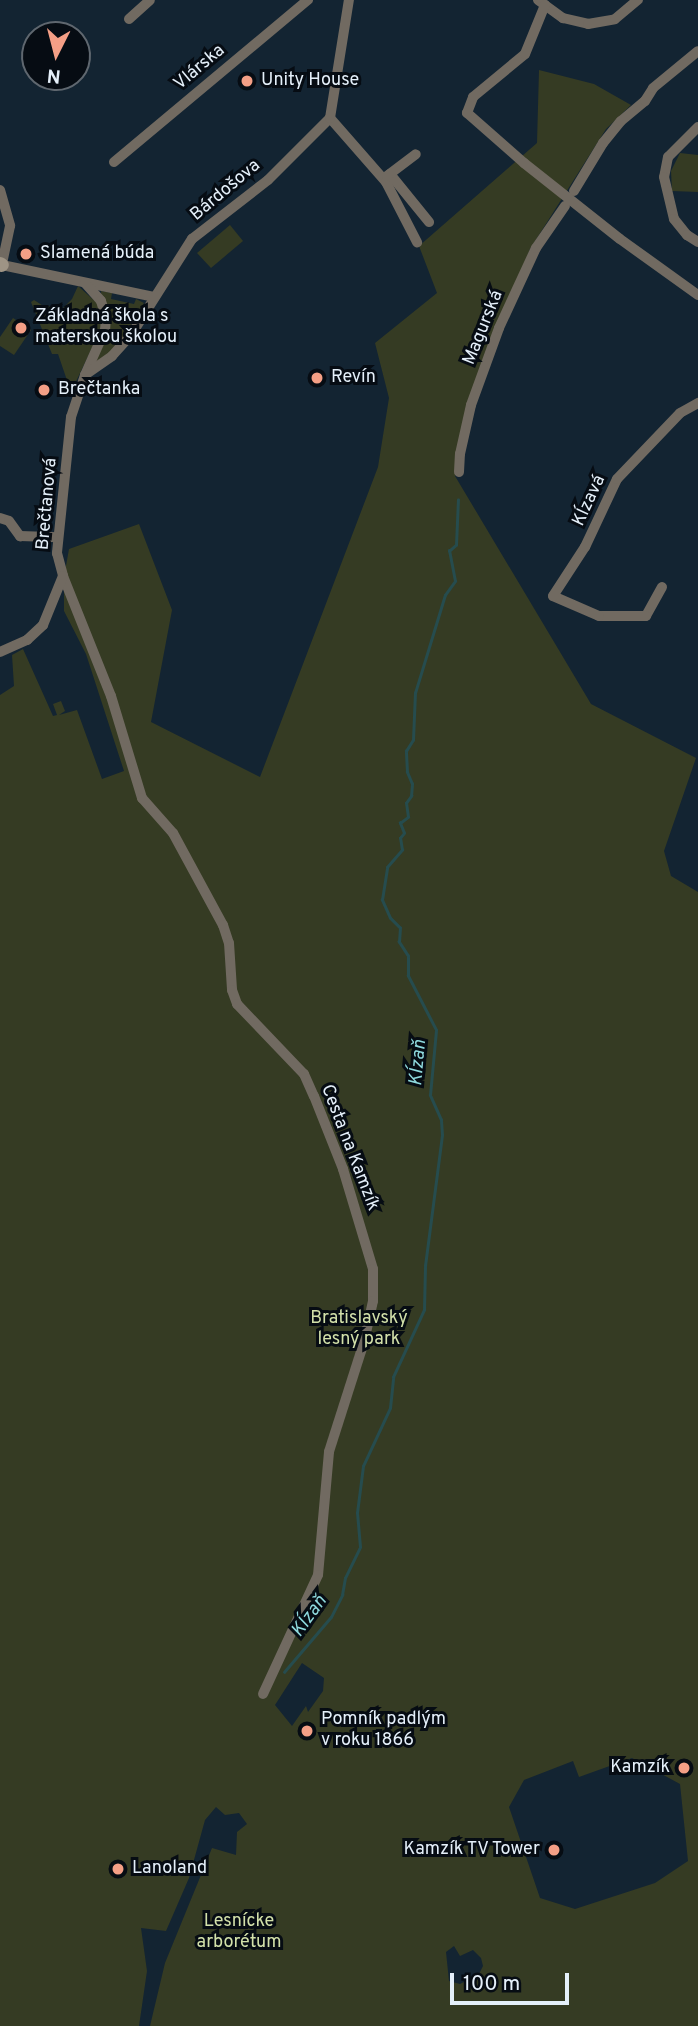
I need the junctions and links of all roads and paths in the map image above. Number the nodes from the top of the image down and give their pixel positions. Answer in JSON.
{"nodes":[{"id":1,"x":150,"y":0,"type":"edge"},
{"id":2,"x":308,"y":0,"type":"edge"},
{"id":3,"x":349,"y":0,"type":"edge"},
{"id":4,"x":638,"y":0,"type":"edge"},
{"id":5,"x":542,"y":3,"type":"edge"},
{"id":6,"x":129,"y":19,"type":"dead end"},
{"id":7,"x":698,"y":51,"type":"edge"},
{"id":8,"x":330,"y":118,"type":"junction"},
{"id":9,"x":698,"y":127,"type":"edge"},
{"id":10,"x":416,"y":154,"type":"dead end"},
{"id":11,"x":114,"y":162,"type":"dead end"},
{"id":12,"x":387,"y":176,"type":"junction"},
{"id":13,"x":0,"y":190,"type":"edge"},
{"id":14,"x":574,"y":191,"type":"dead end"},
{"id":15,"x":565,"y":206,"type":"dead end"},
{"id":16,"x":429,"y":222,"type":"dead end"},
{"id":17,"x":416,"y":242,"type":"dead end"},
{"id":18,"x":698,"y":242,"type":"edge"},
{"id":19,"x":1,"y":265,"type":"edge"},
{"id":20,"x":85,"y":283,"type":"junction"},
{"id":21,"x":698,"y":295,"type":"edge"},
{"id":22,"x":154,"y":298,"type":"junction"},
{"id":23,"x":85,"y":375,"type":"junction"},
{"id":24,"x":698,"y":403,"type":"edge"},
{"id":25,"x":459,"y":472,"type":"dead end"},
{"id":26,"x":0,"y":518,"type":"edge"},
{"id":27,"x":58,"y":537,"type":"junction"},
{"id":28,"x":63,"y":576,"type":"junction"},
{"id":29,"x":662,"y":587,"type":"dead end"},
{"id":30,"x":0,"y":652,"type":"edge"},
{"id":31,"x":263,"y":1694,"type":"dead end"}],
"edges":[{"from":1,"to":6,"type":"street"},
{"from":2,"to":11,"type":"street","name":"Vlárska"},
{"from":3,"to":8,"type":"street"},
{"from":4,"to":5,"type":"street"},
{"from":5,"to":21,"type":"street","bridge":true},
{"from":7,"to":14,"type":"street"},
{"from":8,"to":12,"type":"street"},
{"from":8,"to":22,"type":"street","name":"Bárdošova"},
{"from":9,"to":18,"type":"street"},
{"from":10,"to":12,"type":"street"},
{"from":12,"to":16,"type":"street"},
{"from":12,"to":17,"type":"street"},
{"from":13,"to":19,"type":"street"},
{"from":15,"to":25,"type":"street","name":"Magurská"},
{"from":19,"to":20,"type":"street"},
{"from":20,"to":22,"type":"street"},
{"from":20,"to":23,"type":"street","name":"Brečtanová"},
{"from":22,"to":23,"type":"street"},
{"from":23,"to":27,"type":"street","name":"Brečtanová"},
{"from":24,"to":29,"type":"street","name":"Kĺzavá"},
{"from":26,"to":27,"type":"street"},
{"from":27,"to":28,"type":"street","name":"Brečtanová"},
{"from":28,"to":30,"type":"street","name":"Brečtanová"},
{"from":28,"to":31,"type":"street","name":"Cesta na Kamzík"}]}
